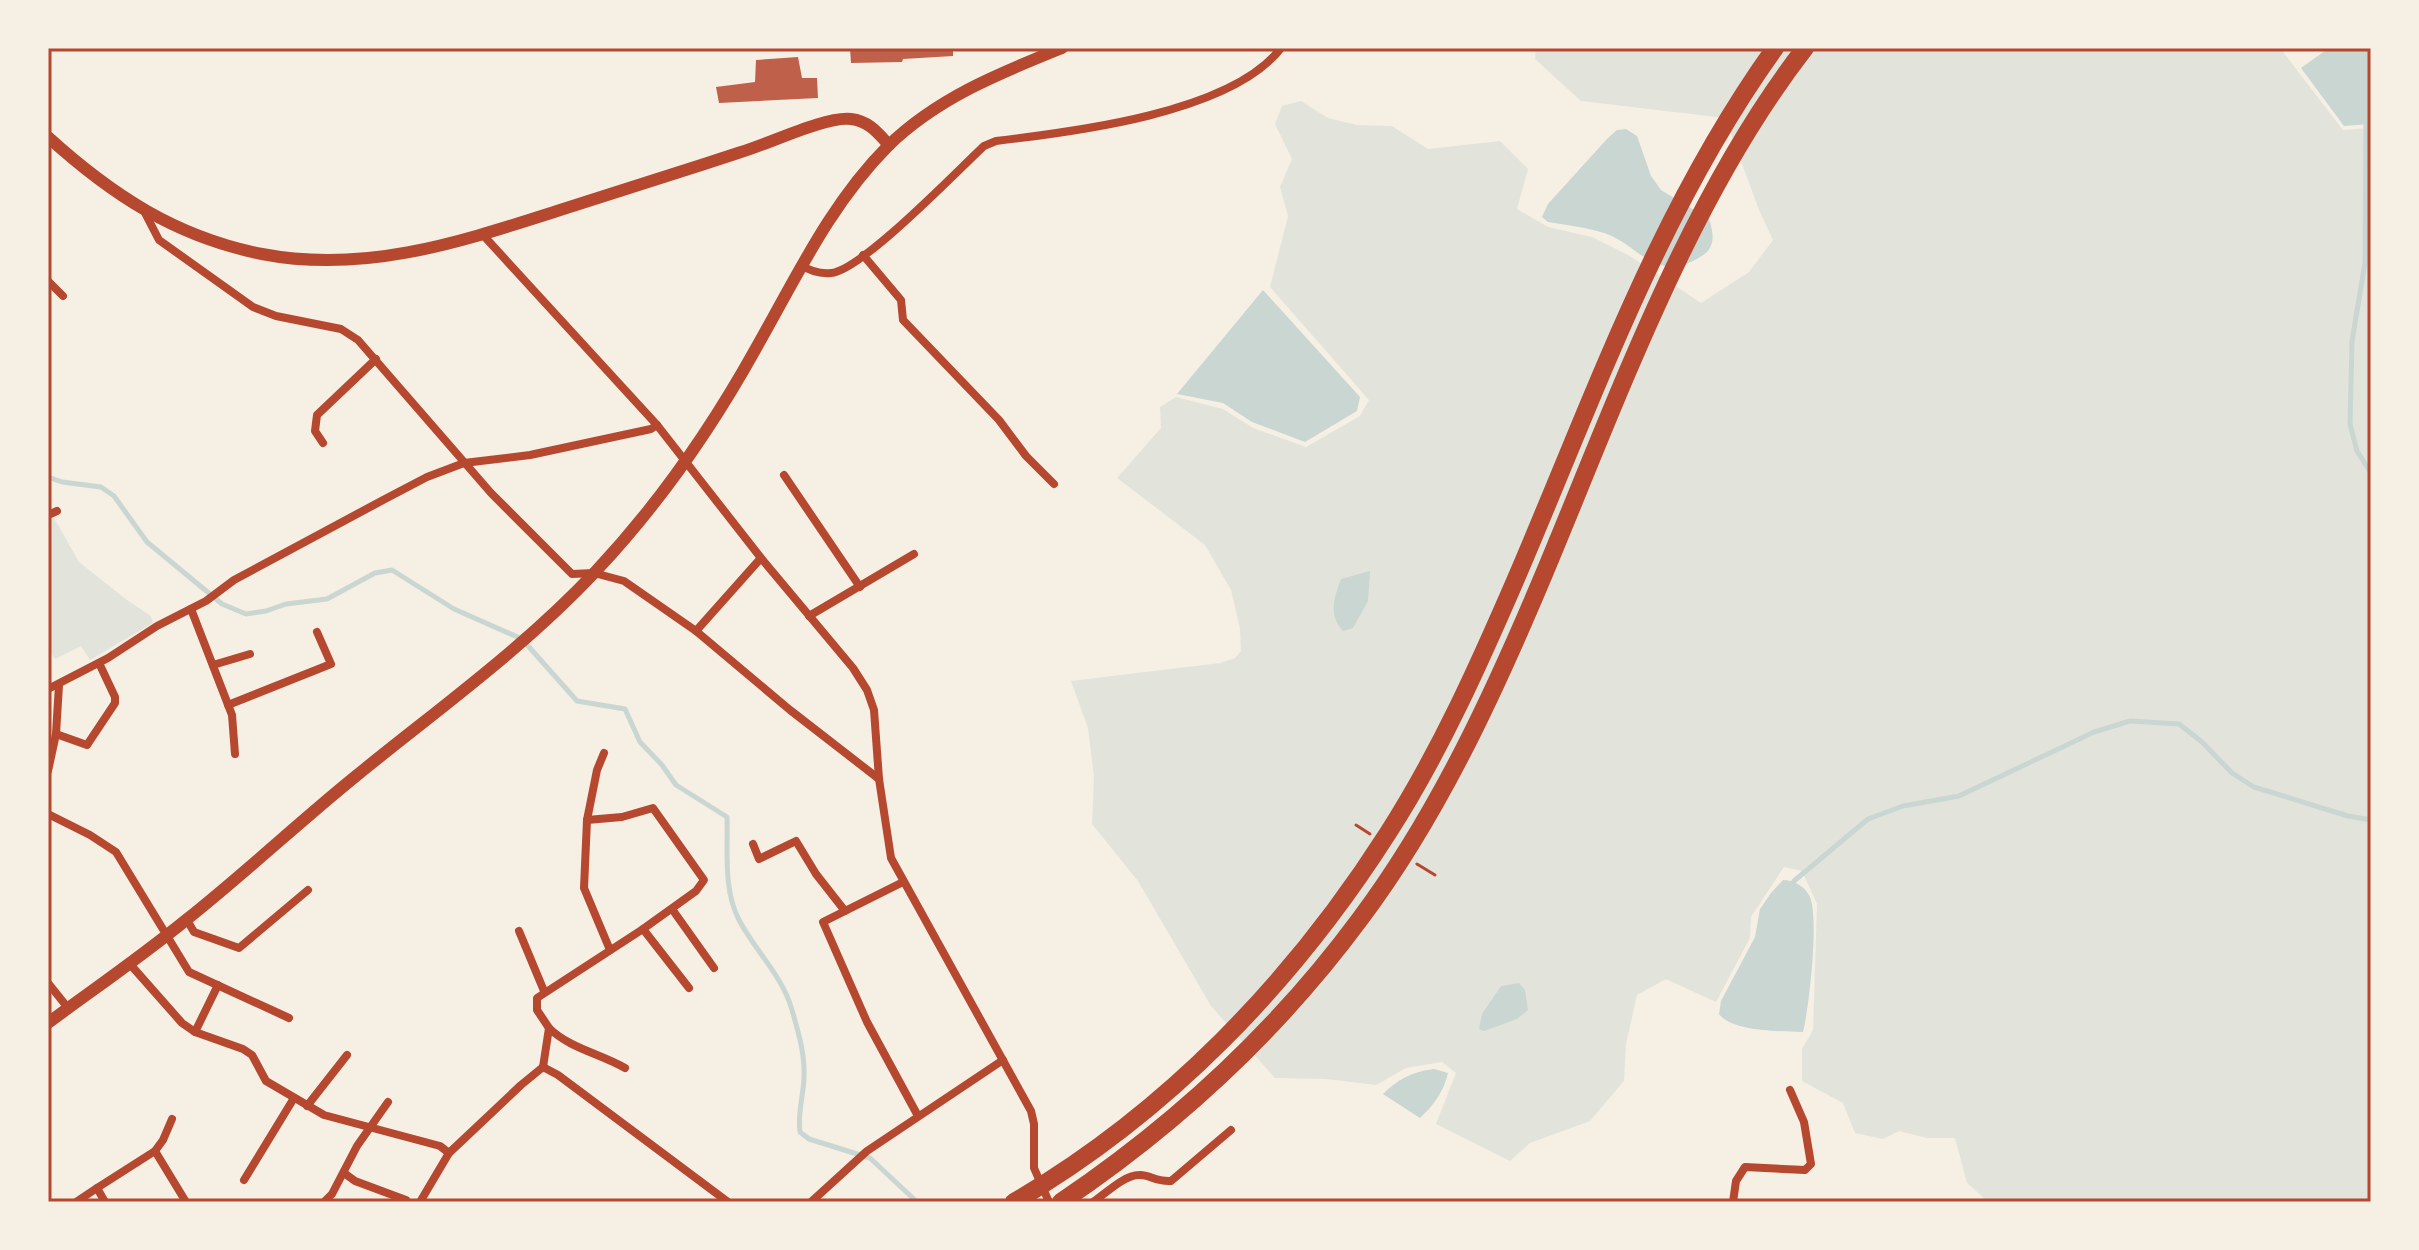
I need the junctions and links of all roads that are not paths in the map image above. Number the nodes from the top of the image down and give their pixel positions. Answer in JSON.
{"nodes":[{"id":1,"x":1062,"y":48,"type":"edge"},
{"id":2,"x":1281,"y":48,"type":"edge"},
{"id":3,"x":1775,"y":48,"type":"edge"},
{"id":4,"x":1805,"y":48,"type":"edge"},
{"id":5,"x":48,"y":137,"type":"edge"},
{"id":6,"x":889,"y":145,"type":"junction"},
{"id":7,"x":144,"y":211,"type":"junction"},
{"id":8,"x":483,"y":235,"type":"junction"},
{"id":9,"x":863,"y":255,"type":"junction"},
{"id":10,"x":801,"y":265,"type":"junction"},
{"id":11,"x":48,"y":281,"type":"edge"},
{"id":12,"x":63,"y":296,"type":"dead end"},
{"id":13,"x":376,"y":359,"type":"junction"},
{"id":14,"x":657,"y":425,"type":"junction"},
{"id":15,"x":323,"y":443,"type":"dead end"},
{"id":16,"x":685,"y":462,"type":"junction"},
{"id":17,"x":464,"y":463,"type":"junction"},
{"id":18,"x":784,"y":475,"type":"dead end"},
{"id":19,"x":1054,"y":484,"type":"dead end"},
{"id":20,"x":914,"y":554,"type":"dead end"},
{"id":21,"x":761,"y":558,"type":"junction"},
{"id":22,"x":594,"y":573,"type":"junction"},
{"id":23,"x":860,"y":587,"type":"junction"},
{"id":24,"x":191,"y":609,"type":"junction"},
{"id":25,"x":809,"y":616,"type":"junction"},
{"id":26,"x":696,"y":631,"type":"junction"},
{"id":27,"x":317,"y":632,"type":"dead end"},
{"id":28,"x":250,"y":654,"type":"dead end"},
{"id":29,"x":99,"y":663,"type":"junction"},
{"id":30,"x":213,"y":665,"type":"junction"},
{"id":31,"x":59,"y":685,"type":"junction"},
{"id":32,"x":48,"y":689,"type":"edge"},
{"id":33,"x":228,"y":705,"type":"junction"},
{"id":34,"x":56,"y":734,"type":"junction"},
{"id":35,"x":604,"y":753,"type":"dead end"},
{"id":36,"x":235,"y":754,"type":"dead end"},
{"id":37,"x":48,"y":771,"type":"edge"},
{"id":38,"x":879,"y":779,"type":"junction"},
{"id":39,"x":48,"y":814,"type":"edge"},
{"id":40,"x":587,"y":820,"type":"junction"},
{"id":41,"x":753,"y":844,"type":"dead end"},
{"id":42,"x":903,"y":882,"type":"junction"},
{"id":43,"x":308,"y":890,"type":"dead end"},
{"id":44,"x":672,"y":909,"type":"junction"},
{"id":45,"x":845,"y":911,"type":"junction"},
{"id":46,"x":187,"y":920,"type":"junction"},
{"id":47,"x":643,"y":929,"type":"junction"},
{"id":48,"x":519,"y":931,"type":"dead end"},
{"id":49,"x":167,"y":935,"type":"junction"},
{"id":50,"x":610,"y":950,"type":"junction"},
{"id":51,"x":129,"y":963,"type":"junction"},
{"id":52,"x":714,"y":968,"type":"dead end"},
{"id":53,"x":48,"y":983,"type":"edge"},
{"id":54,"x":218,"y":985,"type":"junction"},
{"id":55,"x":689,"y":988,"type":"dead end"},
{"id":56,"x":544,"y":991,"type":"junction"},
{"id":57,"x":68,"y":1008,"type":"junction"},
{"id":58,"x":289,"y":1018,"type":"dead end"},
{"id":59,"x":48,"y":1023,"type":"edge"},
{"id":60,"x":549,"y":1028,"type":"junction"},
{"id":61,"x":195,"y":1032,"type":"junction"},
{"id":62,"x":347,"y":1055,"type":"dead end"},
{"id":63,"x":1003,"y":1060,"type":"junction"},
{"id":64,"x":543,"y":1067,"type":"junction"},
{"id":65,"x":625,"y":1068,"type":"dead end"},
{"id":66,"x":1790,"y":1090,"type":"dead end"},
{"id":67,"x":294,"y":1098,"type":"junction"},
{"id":68,"x":388,"y":1102,"type":"dead end"},
{"id":69,"x":307,"y":1106,"type":"junction"},
{"id":70,"x":918,"y":1116,"type":"junction"},
{"id":71,"x":172,"y":1119,"type":"dead end"},
{"id":72,"x":369,"y":1128,"type":"junction"},
{"id":73,"x":1231,"y":1130,"type":"dead end"},
{"id":74,"x":155,"y":1151,"type":"junction"},
{"id":75,"x":449,"y":1153,"type":"junction"},
{"id":76,"x":344,"y":1173,"type":"junction"},
{"id":77,"x":244,"y":1180,"type":"dead end"},
{"id":78,"x":97,"y":1188,"type":"junction"},
{"id":79,"x":406,"y":1200,"type":"dead end"},
{"id":80,"x":76,"y":1202,"type":"edge"},
{"id":81,"x":105,"y":1202,"type":"edge"},
{"id":82,"x":186,"y":1202,"type":"edge"},
{"id":83,"x":324,"y":1202,"type":"edge"},
{"id":84,"x":420,"y":1202,"type":"edge"},
{"id":85,"x":728,"y":1202,"type":"edge"},
{"id":86,"x":811,"y":1202,"type":"edge"},
{"id":87,"x":1014,"y":1202,"type":"edge"},
{"id":88,"x":1049,"y":1202,"type":"edge"},
{"id":89,"x":1061,"y":1202,"type":"edge"},
{"id":90,"x":1093,"y":1202,"type":"edge"},
{"id":91,"x":1733,"y":1202,"type":"edge"}],
"edges":[{"from":1,"to":6,"type":"street"},
{"from":2,"to":9,"type":"street"},
{"from":3,"to":87,"type":"highway"},
{"from":4,"to":89,"type":"highway"},
{"from":5,"to":7,"type":"street"},
{"from":6,"to":8,"type":"street"},
{"from":6,"to":10,"type":"street"},
{"from":7,"to":8,"type":"street"},
{"from":7,"to":13,"type":"street"},
{"from":8,"to":14,"type":"street"},
{"from":9,"to":10,"type":"street"},
{"from":9,"to":19,"type":"street"},
{"from":10,"to":16,"type":"street"},
{"from":11,"to":12,"type":"street"},
{"from":13,"to":15,"type":"street"},
{"from":13,"to":17,"type":"street"},
{"from":14,"to":16,"type":"street"},
{"from":14,"to":17,"type":"street"},
{"from":16,"to":21,"type":"street"},
{"from":16,"to":22,"type":"street"},
{"from":17,"to":22,"type":"street"},
{"from":17,"to":24,"type":"street"},
{"from":18,"to":23,"type":"street"},
{"from":20,"to":23,"type":"street"},
{"from":21,"to":25,"type":"street"},
{"from":21,"to":26,"type":"street"},
{"from":22,"to":26,"type":"street"},
{"from":22,"to":46,"type":"street"},
{"from":23,"to":25,"type":"street"},
{"from":24,"to":29,"type":"street"},
{"from":24,"to":30,"type":"street"},
{"from":25,"to":38,"type":"street"},
{"from":26,"to":38,"type":"street"},
{"from":27,"to":33,"type":"street"},
{"from":28,"to":30,"type":"street"},
{"from":29,"to":31,"type":"street"},
{"from":29,"to":34,"type":"street"},
{"from":30,"to":33,"type":"street"},
{"from":31,"to":32,"type":"street"},
{"from":31,"to":34,"type":"street"},
{"from":33,"to":36,"type":"street"},
{"from":34,"to":37,"type":"street"},
{"from":35,"to":40,"type":"street"},
{"from":38,"to":42,"type":"street"},
{"from":39,"to":49,"type":"street"},
{"from":40,"to":44,"type":"street"},
{"from":40,"to":50,"type":"street"},
{"from":41,"to":45,"type":"street"},
{"from":42,"to":45,"type":"street"},
{"from":42,"to":63,"type":"street"},
{"from":43,"to":46,"type":"street"},
{"from":44,"to":47,"type":"street"},
{"from":44,"to":52,"type":"street"},
{"from":45,"to":70,"type":"street"},
{"from":46,"to":49,"type":"street"},
{"from":47,"to":50,"type":"street"},
{"from":47,"to":55,"type":"street"},
{"from":48,"to":56,"type":"street"},
{"from":49,"to":51,"type":"street"},
{"from":49,"to":54,"type":"street"},
{"from":50,"to":56,"type":"street"},
{"from":51,"to":57,"type":"street"},
{"from":51,"to":61,"type":"street"},
{"from":53,"to":57,"type":"street"},
{"from":54,"to":58,"type":"street"},
{"from":54,"to":61,"type":"street"},
{"from":56,"to":60,"type":"street"},
{"from":57,"to":59,"type":"street"},
{"from":60,"to":64,"type":"street"},
{"from":60,"to":65,"type":"street"},
{"from":61,"to":67,"type":"street"},
{"from":62,"to":69,"type":"street"},
{"from":63,"to":70,"type":"street"},
{"from":63,"to":88,"type":"street"},
{"from":64,"to":75,"type":"street"},
{"from":64,"to":85,"type":"street"},
{"from":66,"to":91,"type":"street"},
{"from":67,"to":69,"type":"street"},
{"from":67,"to":77,"type":"street"},
{"from":68,"to":72,"type":"street"},
{"from":69,"to":72,"type":"street"},
{"from":70,"to":86,"type":"street"},
{"from":71,"to":74,"type":"street"},
{"from":72,"to":75,"type":"street"},
{"from":72,"to":76,"type":"street"},
{"from":73,"to":90,"type":"street"},
{"from":74,"to":78,"type":"street"},
{"from":74,"to":82,"type":"street"},
{"from":75,"to":84,"type":"street"},
{"from":76,"to":79,"type":"street"},
{"from":76,"to":83,"type":"street"},
{"from":78,"to":80,"type":"street"},
{"from":78,"to":81,"type":"street"}]}
